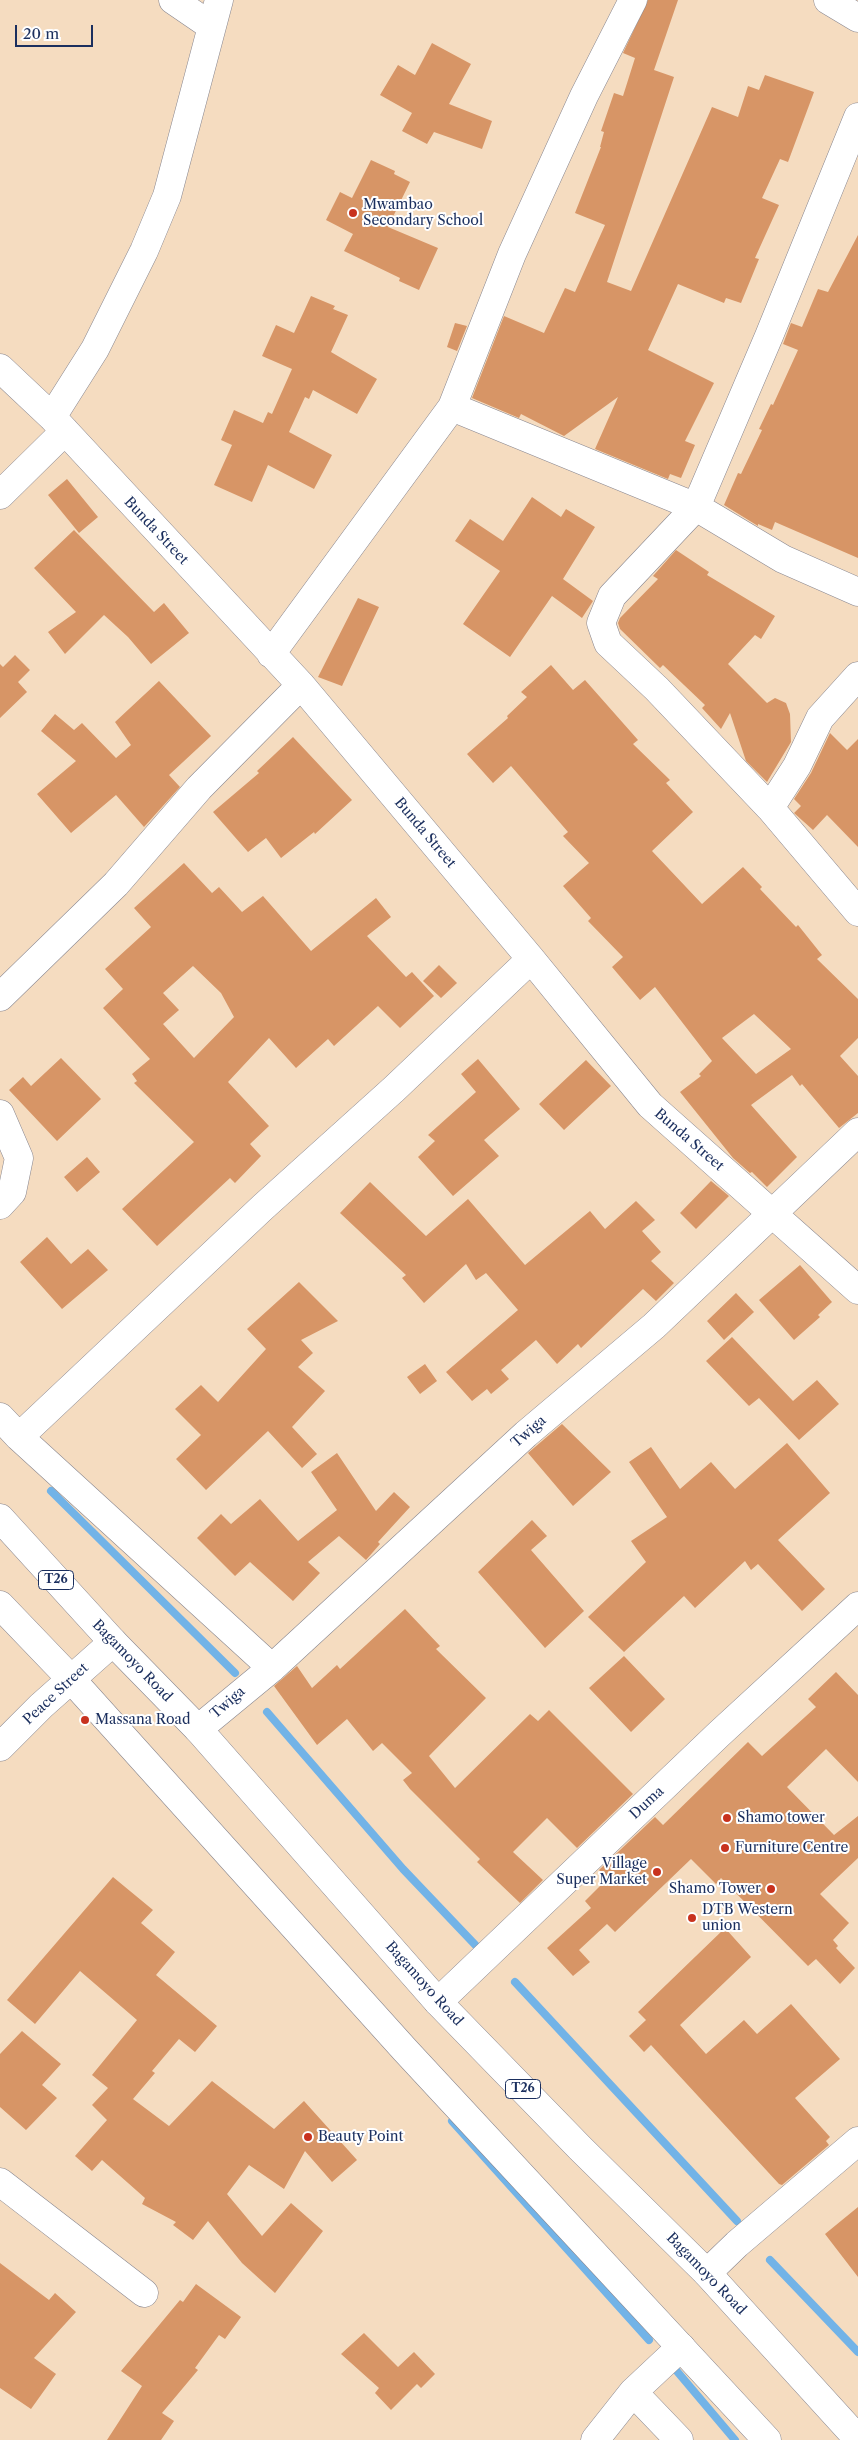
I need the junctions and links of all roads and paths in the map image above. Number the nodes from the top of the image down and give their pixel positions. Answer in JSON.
{"nodes":[{"id":1,"x":173,"y":0,"type":"edge"},
{"id":2,"x":219,"y":0,"type":"edge"},
{"id":3,"x":633,"y":0,"type":"edge"},
{"id":4,"x":828,"y":0,"type":"edge"},
{"id":5,"x":858,"y":18,"type":"edge"},
{"id":6,"x":211,"y":26,"type":"junction"},
{"id":7,"x":858,"y":118,"type":"edge"},
{"id":8,"x":0,"y":368,"type":"edge"},
{"id":9,"x":452,"y":407,"type":"junction"},
{"id":10,"x":58,"y":424,"type":"junction"},
{"id":11,"x":0,"y":495,"type":"edge"},
{"id":12,"x":696,"y":507,"type":"junction"},
{"id":13,"x":858,"y":592,"type":"edge"},
{"id":14,"x":271,"y":654,"type":"junction"},
{"id":15,"x":858,"y":676,"type":"edge"},
{"id":16,"x":301,"y":685,"type":"junction"},
{"id":17,"x":770,"y":808,"type":"junction"},
{"id":18,"x":858,"y":912,"type":"edge"},
{"id":19,"x":531,"y":959,"type":"junction"},
{"id":20,"x":0,"y":997,"type":"edge"},
{"id":21,"x":0,"y":1114,"type":"edge"},
{"id":22,"x":858,"y":1132,"type":"edge"},
{"id":23,"x":0,"y":1205,"type":"edge"},
{"id":24,"x":773,"y":1213,"type":"junction"},
{"id":25,"x":858,"y":1290,"type":"edge"},
{"id":26,"x":0,"y":1416,"type":"edge"},
{"id":27,"x":19,"y":1437,"type":"junction"},
{"id":28,"x":0,"y":1518,"type":"edge"},
{"id":29,"x":0,"y":1605,"type":"edge"},
{"id":30,"x":858,"y":1606,"type":"edge"},
{"id":31,"x":112,"y":1642,"type":"junction"},
{"id":32,"x":272,"y":1668,"type":"junction"},
{"id":33,"x":71,"y":1679,"type":"junction"},
{"id":34,"x":198,"y":1729,"type":"junction"},
{"id":35,"x":0,"y":1748,"type":"edge"},
{"id":36,"x":438,"y":2002,"type":"junction"},
{"id":37,"x":858,"y":2141,"type":"edge"},
{"id":38,"x":0,"y":2182,"type":"edge"},
{"id":39,"x":707,"y":2273,"type":"junction"},
{"id":40,"x":144,"y":2293,"type":"dead end"},
{"id":41,"x":681,"y":2347,"type":"junction"},
{"id":42,"x":633,"y":2392,"type":"junction"},
{"id":43,"x":858,"y":2439,"type":"edge"},
{"id":44,"x":595,"y":2440,"type":"edge"},
{"id":45,"x":679,"y":2440,"type":"edge"},
{"id":46,"x":767,"y":2440,"type":"edge"}],
"edges":[{"from":1,"to":6,"type":"main road"},
{"from":2,"to":6,"type":"main road"},
{"from":3,"to":9,"type":"main road"},
{"from":4,"to":5,"type":"main road"},
{"from":6,"to":10,"type":"main road"},
{"from":7,"to":12,"type":"main road"},
{"from":8,"to":10,"type":"main road","name":"Bunda Street"},
{"from":9,"to":12,"type":"main road"},
{"from":9,"to":14,"type":"main road"},
{"from":10,"to":11,"type":"main road"},
{"from":10,"to":14,"type":"main road","name":"Bunda Street"},
{"from":12,"to":13,"type":"main road"},
{"from":12,"to":17,"type":"main road"},
{"from":14,"to":16,"type":"main road","name":"Bunda Street"},
{"from":15,"to":17,"type":"main road"},
{"from":16,"to":19,"type":"main road","name":"Bunda Street"},
{"from":16,"to":20,"type":"main road"},
{"from":17,"to":18,"type":"main road"},
{"from":19,"to":24,"type":"main road","name":"Bunda Street"},
{"from":19,"to":27,"type":"main road"},
{"from":21,"to":23,"type":"main road"},
{"from":22,"to":24,"type":"main road","name":"Twiga"},
{"from":24,"to":25,"type":"main road","name":"Bunda Street"},
{"from":24,"to":32,"type":"main road","name":"Twiga"},
{"from":26,"to":27,"type":"main road"},
{"from":27,"to":32,"type":"main road"},
{"from":28,"to":31,"type":"main road","name":"Bagamoyo Road","number":"T26"},
{"from":29,"to":33,"type":"main road"},
{"from":30,"to":36,"type":"main road","name":"Duma"},
{"from":31,"to":33,"type":"main road","name":"Peace Street"},
{"from":31,"to":34,"type":"main road","name":"Bagamoyo Road","number":"T26"},
{"from":32,"to":34,"type":"main road","name":"Twiga"},
{"from":33,"to":35,"type":"main road","name":"Peace Street"},
{"from":33,"to":41,"type":"main road"},
{"from":34,"to":36,"type":"main road","name":"Bagamoyo Road","number":"T26"},
{"from":36,"to":39,"type":"main road","name":"Bagamoyo Road","number":"T26"},
{"from":37,"to":39,"type":"main road"},
{"from":38,"to":40,"type":"main road"},
{"from":39,"to":43,"type":"main road","name":"Bagamoyo Road","number":"T26"},
{"from":41,"to":42,"type":"main road"},
{"from":41,"to":46,"type":"main road"},
{"from":42,"to":44,"type":"main road"},
{"from":42,"to":45,"type":"main road"}]}
